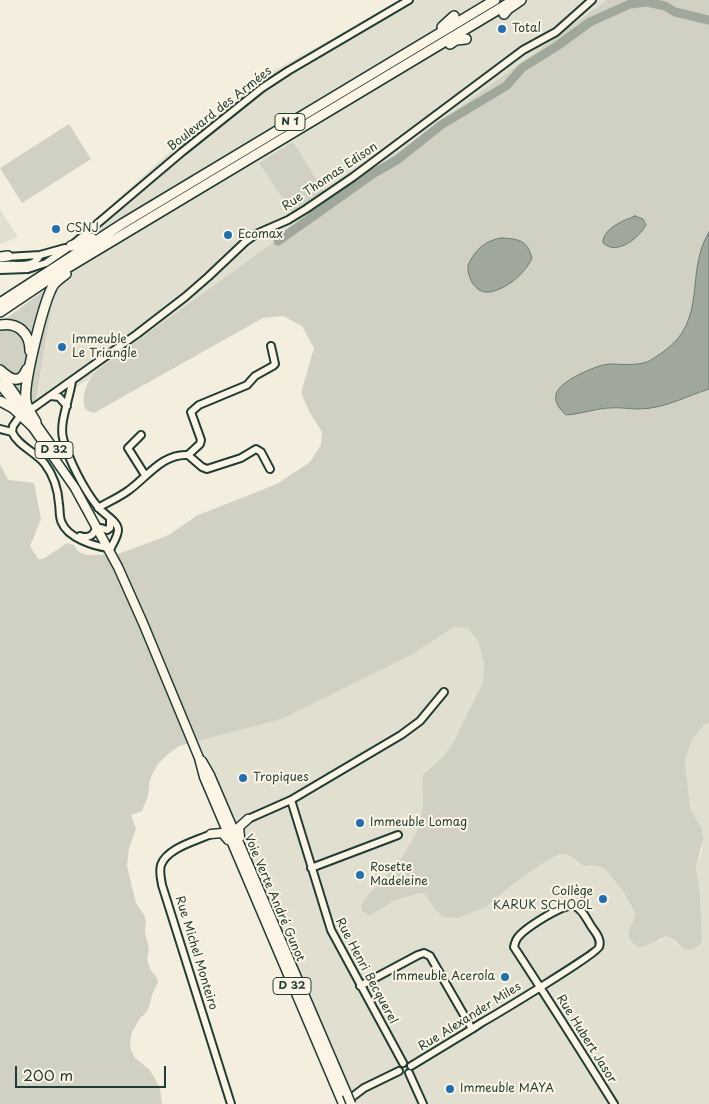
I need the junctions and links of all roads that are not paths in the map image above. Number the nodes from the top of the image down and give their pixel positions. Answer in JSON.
{"nodes":[{"id":1,"x":409,"y":0,"type":"edge"},
{"id":2,"x":495,"y":0,"type":"edge"},
{"id":3,"x":514,"y":0,"type":"edge"},
{"id":4,"x":521,"y":0,"type":"edge"},
{"id":5,"x":592,"y":0,"type":"edge"},
{"id":6,"x":504,"y":14,"type":"dead end"},
{"id":7,"x":454,"y":16,"type":"dead end"},
{"id":8,"x":466,"y":39,"type":"dead end"},
{"id":9,"x":421,"y":45,"type":"junction"},
{"id":10,"x":396,"y":70,"type":"junction"},
{"id":11,"x":124,"y":228,"type":"junction"},
{"id":12,"x":82,"y":236,"type":"junction"},
{"id":13,"x":71,"y":246,"type":"junction"},
{"id":14,"x":43,"y":254,"type":"junction"},
{"id":15,"x":2,"y":257,"type":"edge"},
{"id":16,"x":23,"y":257,"type":"junction"},
{"id":17,"x":0,"y":265,"type":"edge"},
{"id":18,"x":15,"y":265,"type":"junction"},
{"id":19,"x":0,"y":270,"type":"edge"},
{"id":20,"x":0,"y":303,"type":"edge"},
{"id":21,"x":0,"y":312,"type":"edge"},
{"id":22,"x":0,"y":326,"type":"edge"},
{"id":23,"x":271,"y":346,"type":"dead end"},
{"id":24,"x":0,"y":372,"type":"edge"},
{"id":25,"x":72,"y":381,"type":"junction"},
{"id":26,"x":0,"y":384,"type":"edge"},
{"id":27,"x":48,"y":398,"type":"junction"},
{"id":28,"x":0,"y":401,"type":"edge"},
{"id":29,"x":67,"y":406,"type":"junction"},
{"id":30,"x":33,"y":408,"type":"dead end"},
{"id":31,"x":18,"y":419,"type":"dead end"},
{"id":32,"x":34,"y":424,"type":"junction"},
{"id":33,"x":0,"y":429,"type":"edge"},
{"id":34,"x":12,"y":432,"type":"junction"},
{"id":35,"x":141,"y":435,"type":"dead end"},
{"id":36,"x":188,"y":455,"type":"junction"},
{"id":37,"x":270,"y":469,"type":"dead end"},
{"id":38,"x":145,"y":475,"type":"junction"},
{"id":39,"x":94,"y":511,"type":"junction"},
{"id":40,"x":110,"y":519,"type":"junction"},
{"id":41,"x":99,"y":527,"type":"junction"},
{"id":42,"x":72,"y":534,"type":"junction"},
{"id":43,"x":109,"y":548,"type":"junction"},
{"id":44,"x":444,"y":692,"type":"dead end"},
{"id":45,"x":291,"y":800,"type":"junction"},
{"id":46,"x":218,"y":801,"type":"junction"},
{"id":47,"x":248,"y":819,"type":"junction"},
{"id":48,"x":211,"y":834,"type":"junction"},
{"id":49,"x":398,"y":835,"type":"dead end"},
{"id":50,"x":311,"y":868,"type":"junction"},
{"id":51,"x":248,"y":872,"type":"junction"},
{"id":52,"x":360,"y":986,"type":"junction"},
{"id":53,"x":540,"y":987,"type":"junction"},
{"id":54,"x":472,"y":1029,"type":"junction"},
{"id":55,"x":403,"y":1063,"type":"junction"},
{"id":56,"x":411,"y":1066,"type":"junction"},
{"id":57,"x":399,"y":1071,"type":"junction"},
{"id":58,"x":409,"y":1074,"type":"junction"},
{"id":59,"x":344,"y":1100,"type":"edge"},
{"id":60,"x":231,"y":1104,"type":"edge"},
{"id":61,"x":351,"y":1104,"type":"edge"},
{"id":62,"x":423,"y":1104,"type":"edge"},
{"id":63,"x":614,"y":1104,"type":"edge"}],
"edges":[{"from":1,"to":12,"type":"street","name":"Boulevard des Armées"},
{"from":2,"to":9,"type":"highway","number":"N 1"},
{"from":3,"to":10,"type":"highway","number":"N 1"},
{"from":4,"to":6,"type":"highway"},
{"from":5,"to":25,"type":"street","name":"Rue Thomas Edison"},
{"from":7,"to":9,"type":"highway"},
{"from":8,"to":10,"type":"highway"},
{"from":9,"to":11,"type":"highway","number":"N 1"},
{"from":10,"to":11,"type":"highway","number":"N 1"},
{"from":11,"to":13,"type":"highway"},
{"from":11,"to":20,"type":"highway","number":"N 1"},
{"from":11,"to":21,"type":"highway","number":"N 1"},
{"from":11,"to":32,"type":"highway"},
{"from":12,"to":13,"type":"street","name":"Boulevard des Armées"},
{"from":12,"to":14,"type":"street","name":"Boulevard des Armées"},
{"from":13,"to":14,"type":"street"},
{"from":13,"to":19,"type":"street","name":"Boulevard des Armées"},
{"from":14,"to":16,"type":"street"},
{"from":14,"to":18,"type":"street"},
{"from":15,"to":16,"type":"street"},
{"from":16,"to":18,"type":"street"},
{"from":17,"to":18,"type":"street"},
{"from":22,"to":24,"type":"highway"},
{"from":23,"to":36,"type":"street"},
{"from":24,"to":32,"type":"main road","name":"Voie Verte André Gunot","number":"D 32"},
{"from":25,"to":27,"type":"street","name":"Rue Thomas Edison"},
{"from":25,"to":29,"type":"street"},
{"from":26,"to":32,"type":"main road","name":"Voie Verte André Gunot","number":"D 32"},
{"from":27,"to":29,"type":"street"},
{"from":27,"to":30,"type":"street","name":"Rue Thomas Edison"},
{"from":28,"to":32,"type":"highway"},
{"from":29,"to":39,"type":"street"},
{"from":31,"to":34,"type":"street"},
{"from":32,"to":39,"type":"main road","name":"Voie Verte André Gunot","number":"D 32"},
{"from":33,"to":34,"type":"street"},
{"from":34,"to":42,"type":"street"},
{"from":35,"to":38,"type":"street"},
{"from":36,"to":37,"type":"street"},
{"from":36,"to":38,"type":"street"},
{"from":38,"to":39,"type":"street"},
{"from":39,"to":40,"type":"street"},
{"from":39,"to":41,"type":"main road","name":"Voie Verte André Gunot","number":"D 32"},
{"from":40,"to":41,"type":"street"},
{"from":40,"to":43,"type":"street"},
{"from":41,"to":42,"type":"street"},
{"from":41,"to":43,"type":"main road","name":"Voie Verte André Gunot","number":"D 32"},
{"from":42,"to":43,"type":"street"},
{"from":43,"to":46,"type":"main road","name":"Voie Verte André Gunot","number":"D 32"},
{"from":44,"to":45,"type":"street"},
{"from":45,"to":47,"type":"street"},
{"from":45,"to":50,"type":"street","name":"Rue Henri Becquerel"},
{"from":46,"to":47,"type":"main road"},
{"from":46,"to":48,"type":"main road"},
{"from":46,"to":51,"type":"main road","name":"Voie Verte André Gunot","number":"D 32"},
{"from":47,"to":51,"type":"main road"},
{"from":48,"to":51,"type":"main road"},
{"from":48,"to":60,"type":"street","name":"Rue Michel Monteiro"},
{"from":49,"to":50,"type":"street"},
{"from":50,"to":52,"type":"street","name":"Rue Henri Becquerel"},
{"from":51,"to":59,"type":"main road","name":"Voie Verte André Gunot","number":"D 32"},
{"from":52,"to":54,"type":"street"},
{"from":52,"to":55,"type":"street","name":"Rue Henri Becquerel"},
{"from":53,"to":53,"type":"street","name":"Rue Alexander Miles"},
{"from":53,"to":54,"type":"street","name":"Rue Alexander Miles"},
{"from":53,"to":63,"type":"street","name":"Rue Hubert Jasor"},
{"from":54,"to":56,"type":"street","name":"Rue Alexander Miles"},
{"from":55,"to":56,"type":"street"},
{"from":55,"to":57,"type":"street"},
{"from":56,"to":58,"type":"street"},
{"from":57,"to":58,"type":"street"},
{"from":57,"to":59,"type":"street"},
{"from":58,"to":62,"type":"street"},
{"from":59,"to":61,"type":"main road","name":"Voie Verte André Gunot","number":"D 32","bridge":true}]}
